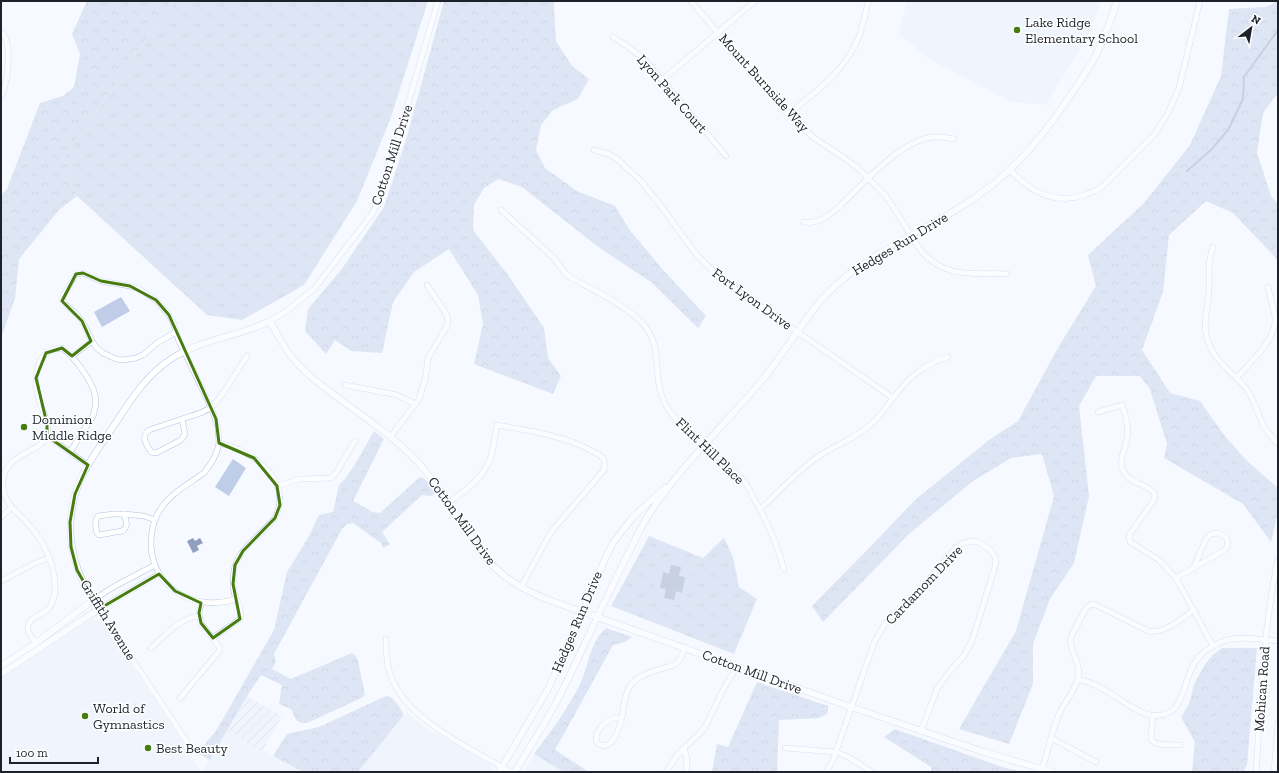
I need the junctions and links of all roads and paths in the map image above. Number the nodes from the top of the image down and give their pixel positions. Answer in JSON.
{"nodes":[{"id":1,"x":438,"y":1,"type":"edge"},
{"id":2,"x":691,"y":1,"type":"edge"},
{"id":3,"x":755,"y":1,"type":"edge"},
{"id":4,"x":868,"y":1,"type":"edge"},
{"id":5,"x":1117,"y":1,"type":"edge"},
{"id":6,"x":1200,"y":1,"type":"edge"},
{"id":7,"x":1,"y":32,"type":"edge"},
{"id":8,"x":718,"y":32,"type":"junction"},
{"id":9,"x":613,"y":37,"type":"dead end"},
{"id":10,"x":662,"y":80,"type":"junction"},
{"id":11,"x":1,"y":96,"type":"edge"},
{"id":12,"x":788,"y":114,"type":"junction"},
{"id":13,"x":954,"y":139,"type":"dead end"},
{"id":14,"x":594,"y":150,"type":"dead end"},
{"id":15,"x":726,"y":156,"type":"dead end"},
{"id":16,"x":1010,"y":170,"type":"junction"},
{"id":17,"x":869,"y":178,"type":"junction"},
{"id":18,"x":501,"y":210,"type":"dead end"},
{"id":19,"x":804,"y":222,"type":"dead end"},
{"id":20,"x":911,"y":236,"type":"junction"},
{"id":21,"x":1213,"y":247,"type":"dead end"},
{"id":22,"x":1007,"y":274,"type":"dead end"},
{"id":23,"x":427,"y":285,"type":"dead end"},
{"id":24,"x":1268,"y":287,"type":"dead end"},
{"id":25,"x":270,"y":321,"type":"junction"},
{"id":26,"x":176,"y":332,"type":"junction"},
{"id":27,"x":798,"y":332,"type":"junction"},
{"id":28,"x":92,"y":341,"type":"junction"},
{"id":29,"x":184,"y":352,"type":"junction"},
{"id":30,"x":72,"y":356,"type":"junction"},
{"id":31,"x":247,"y":356,"type":"dead end"},
{"id":32,"x":948,"y":357,"type":"dead end"},
{"id":33,"x":1236,"y":378,"type":"junction"},
{"id":34,"x":345,"y":384,"type":"dead end"},
{"id":35,"x":893,"y":398,"type":"junction"},
{"id":36,"x":415,"y":404,"type":"junction"},
{"id":37,"x":211,"y":407,"type":"junction"},
{"id":38,"x":1098,"y":412,"type":"dead end"},
{"id":39,"x":182,"y":419,"type":"junction"},
{"id":40,"x":47,"y":436,"type":"junction"},
{"id":41,"x":391,"y":436,"type":"junction"},
{"id":42,"x":355,"y":441,"type":"dead end"},
{"id":43,"x":219,"y":444,"type":"junction"},
{"id":44,"x":1278,"y":444,"type":"edge"},
{"id":45,"x":703,"y":446,"type":"junction"},
{"id":46,"x":70,"y":452,"type":"junction"},
{"id":47,"x":88,"y":465,"type":"junction"},
{"id":48,"x":670,"y":483,"type":"junction"},
{"id":49,"x":277,"y":486,"type":"junction"},
{"id":50,"x":448,"y":502,"type":"junction"},
{"id":51,"x":11,"y":508,"type":"junction"},
{"id":52,"x":760,"y":509,"type":"junction"},
{"id":53,"x":124,"y":514,"type":"junction"},
{"id":54,"x":1,"y":517,"type":"edge"},
{"id":55,"x":155,"y":520,"type":"junction"},
{"id":56,"x":49,"y":558,"type":"junction"},
{"id":57,"x":1278,"y":559,"type":"edge"},
{"id":58,"x":154,"y":564,"type":"junction"},
{"id":59,"x":784,"y":569,"type":"dead end"},
{"id":60,"x":1193,"y":569,"type":"junction"},
{"id":61,"x":159,"y":574,"type":"junction"},
{"id":62,"x":1176,"y":578,"type":"junction"},
{"id":63,"x":1,"y":581,"type":"edge"},
{"id":64,"x":521,"y":587,"type":"junction"},
{"id":65,"x":236,"y":599,"type":"junction"},
{"id":66,"x":93,"y":600,"type":"junction"},
{"id":67,"x":201,"y":603,"type":"junction"},
{"id":68,"x":99,"y":609,"type":"junction"},
{"id":69,"x":1194,"y":610,"type":"junction"},
{"id":70,"x":583,"y":611,"type":"junction"},
{"id":71,"x":199,"y":616,"type":"junction"},
{"id":72,"x":598,"y":616,"type":"junction"},
{"id":73,"x":213,"y":638,"type":"junction"},
{"id":74,"x":386,"y":640,"type":"dead end"},
{"id":75,"x":1266,"y":640,"type":"junction"},
{"id":76,"x":1278,"y":641,"type":"edge"},
{"id":77,"x":36,"y":643,"type":"junction"},
{"id":78,"x":1213,"y":646,"type":"junction"},
{"id":79,"x":685,"y":647,"type":"junction"},
{"id":80,"x":151,"y":648,"type":"dead end"},
{"id":81,"x":560,"y":664,"type":"junction"},
{"id":82,"x":1,"y":666,"type":"edge"},
{"id":83,"x":736,"y":666,"type":"junction"},
{"id":84,"x":572,"y":670,"type":"junction"},
{"id":85,"x":1,"y":674,"type":"edge"},
{"id":86,"x":1078,"y":679,"type":"junction"},
{"id":87,"x":180,"y":698,"type":"dead end"},
{"id":88,"x":851,"y":707,"type":"junction"},
{"id":89,"x":1153,"y":715,"type":"junction"},
{"id":90,"x":622,"y":718,"type":"junction"},
{"id":91,"x":1278,"y":722,"type":"edge"},
{"id":92,"x":921,"y":730,"type":"junction"},
{"id":93,"x":1051,"y":738,"type":"junction"},
{"id":94,"x":187,"y":742,"type":"dead end"},
{"id":95,"x":1180,"y":745,"type":"dead end"},
{"id":96,"x":684,"y":748,"type":"junction"},
{"id":97,"x":785,"y":748,"type":"dead end"},
{"id":98,"x":836,"y":752,"type":"junction"},
{"id":99,"x":1096,"y":762,"type":"dead end"},
{"id":100,"x":500,"y":769,"type":"edge"},
{"id":101,"x":1042,"y":770,"type":"junction"},
{"id":102,"x":511,"y":772,"type":"edge"},
{"id":103,"x":516,"y":772,"type":"edge"},
{"id":104,"x":666,"y":772,"type":"edge"},
{"id":105,"x":686,"y":772,"type":"edge"},
{"id":106,"x":826,"y":772,"type":"edge"},
{"id":107,"x":872,"y":772,"type":"edge"},
{"id":108,"x":1052,"y":772,"type":"edge"},
{"id":109,"x":1256,"y":772,"type":"edge"},
{"id":110,"x":1274,"y":772,"type":"edge"}],
"edges":[{"from":1,"to":25,"type":"street","name":"Cotton Mill Drive"},
{"from":2,"to":8,"type":"street","name":"Mount Burnside Way"},
{"from":3,"to":8,"type":"street"},
{"from":4,"to":12,"type":"street"},
{"from":5,"to":16,"type":"street","name":"Hedges Run Drive"},
{"from":6,"to":16,"type":"street"},
{"from":7,"to":11,"type":"street"},
{"from":8,"to":10,"type":"street"},
{"from":8,"to":12,"type":"street","name":"Mount Burnside Way"},
{"from":9,"to":10,"type":"street","name":"Lyon Park Court"},
{"from":10,"to":15,"type":"street","name":"Lyon Park Court"},
{"from":12,"to":17,"type":"street","name":"Mount Burnside Way"},
{"from":13,"to":17,"type":"street"},
{"from":14,"to":27,"type":"street","name":"Fort Lyon Drive"},
{"from":16,"to":20,"type":"street","name":"Hedges Run Drive"},
{"from":17,"to":19,"type":"street"},
{"from":17,"to":20,"type":"street","name":"Mount Burnside Way"},
{"from":18,"to":45,"type":"street","name":"Flint Hill Place"},
{"from":20,"to":22,"type":"street","name":"Mount Burnside Way"},
{"from":20,"to":27,"type":"street","name":"Hedges Run Drive"},
{"from":21,"to":33,"type":"street"},
{"from":23,"to":36,"type":"street"},
{"from":24,"to":33,"type":"street"},
{"from":25,"to":29,"type":"street","name":"Griffith Avenue"},
{"from":25,"to":41,"type":"street","name":"Cotton Mill Drive"},
{"from":26,"to":28,"type":"street"},
{"from":26,"to":28,"type":"street"},
{"from":26,"to":29,"type":"street"},
{"from":27,"to":35,"type":"street","name":"Fort Lyon Drive"},
{"from":27,"to":45,"type":"street","name":"Hedges Run Drive"},
{"from":28,"to":30,"type":"street"},
{"from":29,"to":37,"type":"street"},
{"from":29,"to":47,"type":"street","name":"Griffith Avenue"},
{"from":30,"to":40,"type":"street"},
{"from":30,"to":46,"type":"street"},
{"from":31,"to":37,"type":"street"},
{"from":32,"to":35,"type":"street"},
{"from":33,"to":44,"type":"street"},
{"from":34,"to":36,"type":"street"},
{"from":35,"to":52,"type":"street"},
{"from":36,"to":41,"type":"street"},
{"from":37,"to":39,"type":"street"},
{"from":37,"to":43,"type":"street"},
{"from":38,"to":62,"type":"street"},
{"from":39,"to":39,"type":"street"},
{"from":40,"to":46,"type":"street"},
{"from":40,"to":51,"type":"street"},
{"from":41,"to":50,"type":"street","name":"Cotton Mill Drive"},
{"from":42,"to":49,"type":"street"},
{"from":43,"to":49,"type":"street"},
{"from":43,"to":55,"type":"street"},
{"from":45,"to":48,"type":"street","name":"Hedges Run Drive"},
{"from":45,"to":52,"type":"street","name":"Flint Hill Place"},
{"from":46,"to":47,"type":"street"},
{"from":47,"to":66,"type":"street","name":"Griffith Avenue"},
{"from":48,"to":70,"type":"street","name":"Hedges Run Drive"},
{"from":48,"to":72,"type":"street","name":"Hedges Run Drive"},
{"from":49,"to":65,"type":"street"},
{"from":50,"to":64,"type":"street","name":"Cotton Mill Drive"},
{"from":50,"to":64,"type":"street"},
{"from":51,"to":54,"type":"street"},
{"from":51,"to":56,"type":"street"},
{"from":52,"to":59,"type":"street","name":"Flint Hill Place"},
{"from":53,"to":53,"type":"street"},
{"from":53,"to":55,"type":"street"},
{"from":55,"to":58,"type":"street"},
{"from":56,"to":63,"type":"street"},
{"from":56,"to":77,"type":"street"},
{"from":57,"to":75,"type":"street","name":"Mohican Road"},
{"from":58,"to":61,"type":"street"},
{"from":58,"to":66,"type":"street"},
{"from":60,"to":60,"type":"street"},
{"from":60,"to":62,"type":"street"},
{"from":61,"to":67,"type":"street"},
{"from":61,"to":68,"type":"street"},
{"from":62,"to":69,"type":"street"},
{"from":64,"to":70,"type":"street","name":"Cotton Mill Drive"},
{"from":65,"to":67,"type":"street"},
{"from":65,"to":73,"type":"street"},
{"from":66,"to":68,"type":"street","name":"Griffith Avenue"},
{"from":66,"to":77,"type":"street"},
{"from":67,"to":71,"type":"street"},
{"from":68,"to":85,"type":"street"},
{"from":68,"to":94,"type":"street","name":"Griffith Avenue"},
{"from":69,"to":78,"type":"street"},
{"from":69,"to":86,"type":"street"},
{"from":70,"to":72,"type":"street","name":"Cotton Mill Drive"},
{"from":70,"to":81,"type":"street","name":"Hedges Run Drive"},
{"from":71,"to":73,"type":"street"},
{"from":71,"to":80,"type":"street"},
{"from":72,"to":79,"type":"street","name":"Cotton Mill Drive"},
{"from":72,"to":84,"type":"street","name":"Hedges Run Drive"},
{"from":73,"to":87,"type":"street"},
{"from":74,"to":100,"type":"street"},
{"from":75,"to":76,"type":"street"},
{"from":75,"to":78,"type":"street"},
{"from":75,"to":109,"type":"street","name":"Mohican Road"},
{"from":77,"to":82,"type":"street"},
{"from":78,"to":89,"type":"street"},
{"from":79,"to":83,"type":"street","name":"Cotton Mill Drive"},
{"from":79,"to":90,"type":"street"},
{"from":81,"to":84,"type":"street"},
{"from":81,"to":100,"type":"street","name":"Hedges Run Drive"},
{"from":83,"to":88,"type":"street","name":"Cotton Mill Drive"},
{"from":83,"to":96,"type":"street"},
{"from":84,"to":103,"type":"street","name":"Hedges Run Drive"},
{"from":86,"to":89,"type":"street"},
{"from":86,"to":93,"type":"street"},
{"from":88,"to":92,"type":"street","name":"Cotton Mill Drive"},
{"from":88,"to":92,"type":"street","name":"Cardamom Drive"},
{"from":88,"to":98,"type":"street","name":"Cardamom Drive"},
{"from":89,"to":95,"type":"street"},
{"from":90,"to":90,"type":"street"},
{"from":91,"to":110,"type":"street","name":"Mohican Road"},
{"from":92,"to":101,"type":"street","name":"Cotton Mill Drive"},
{"from":93,"to":99,"type":"street"},
{"from":93,"to":101,"type":"street"},
{"from":96,"to":104,"type":"street"},
{"from":96,"to":105,"type":"street"},
{"from":97,"to":98,"type":"street"},
{"from":98,"to":106,"type":"street","name":"Cardamom Drive"},
{"from":98,"to":107,"type":"street"},
{"from":100,"to":102,"type":"street"},
{"from":101,"to":108,"type":"street","name":"Cotton Mill Drive"}]}
